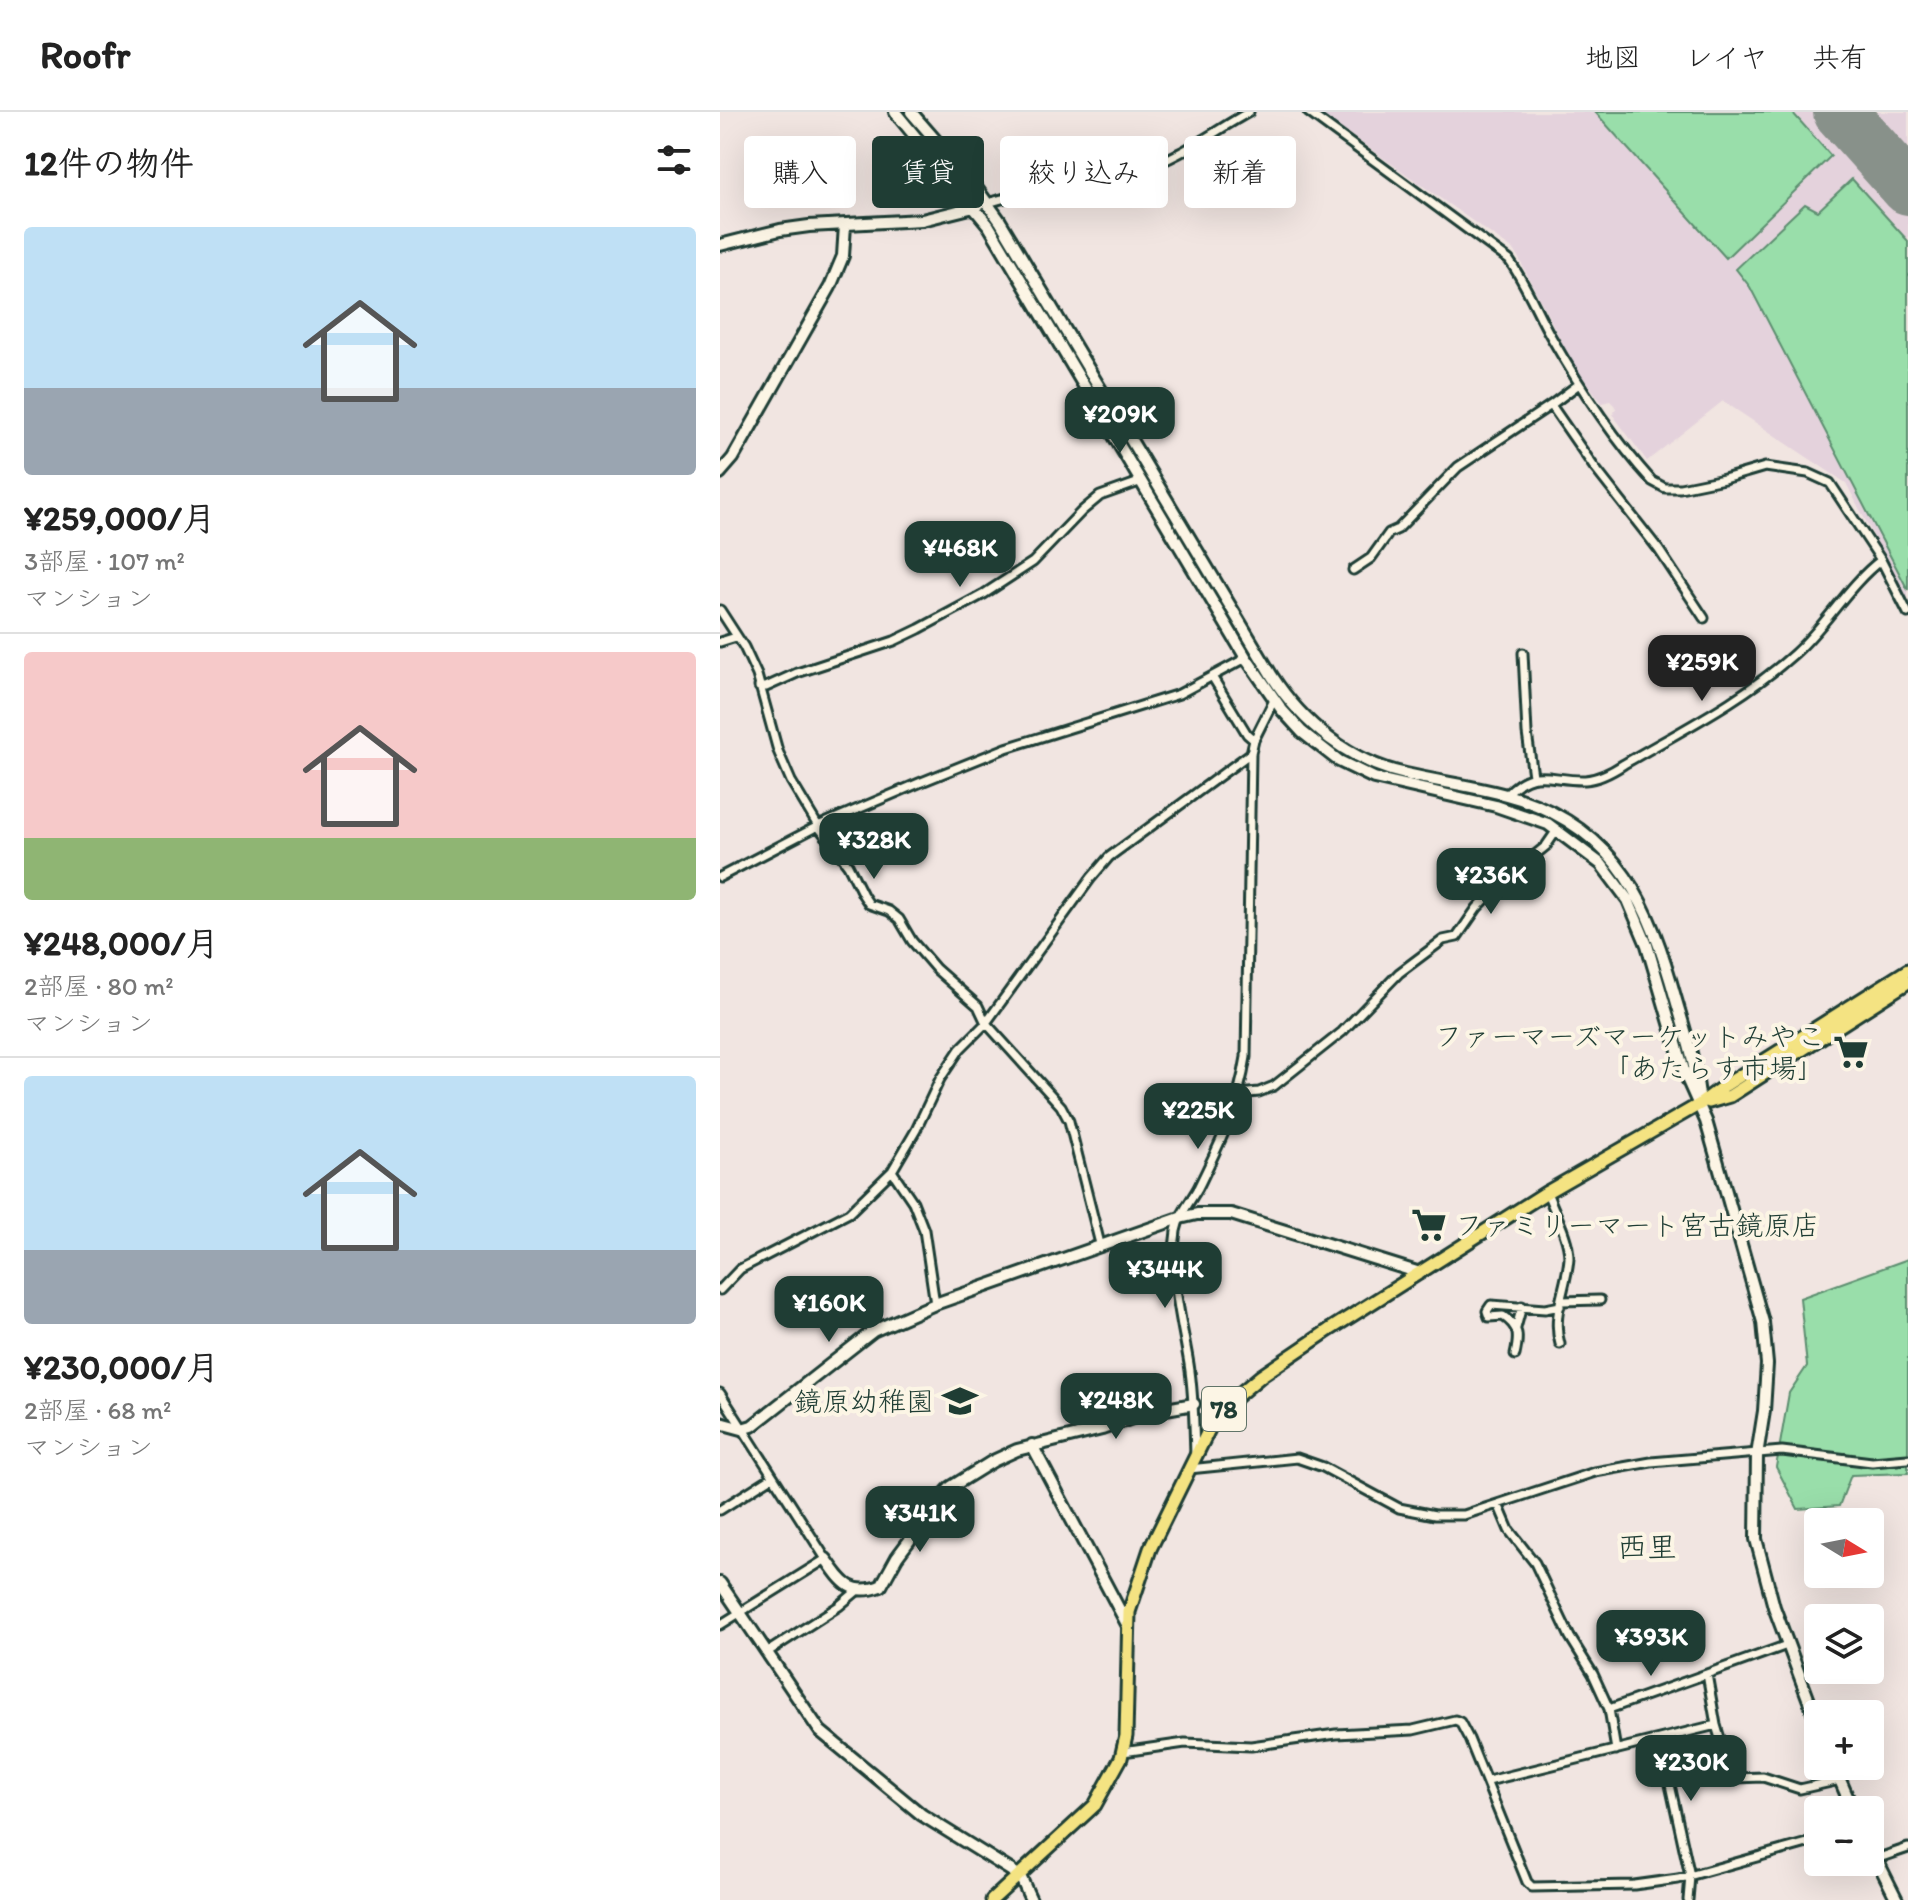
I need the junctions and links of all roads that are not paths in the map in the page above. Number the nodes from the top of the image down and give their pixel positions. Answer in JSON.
{"nodes":[{"id":1,"x":895,"y":112,"type":"edge"},
{"id":2,"x":911,"y":112,"type":"edge"},
{"id":3,"x":1249,"y":112,"type":"edge"},
{"id":4,"x":1308,"y":112,"type":"edge"},
{"id":5,"x":915,"y":136,"type":"edge"},
{"id":6,"x":988,"y":203,"type":"junction"},
{"id":7,"x":984,"y":204,"type":"edge"},
{"id":8,"x":971,"y":208,"type":"edge"},
{"id":9,"x":976,"y":208,"type":"edge"},
{"id":10,"x":845,"y":225,"type":"junction"},
{"id":11,"x":720,"y":245,"type":"edge"},
{"id":12,"x":1579,"y":384,"type":"junction"},
{"id":13,"x":1551,"y":405,"type":"junction"},
{"id":14,"x":720,"y":473,"type":"edge"},
{"id":15,"x":1142,"y":481,"type":"junction"},
{"id":16,"x":1881,"y":560,"type":"junction"},
{"id":17,"x":1353,"y":570,"type":"dead end"},
{"id":18,"x":720,"y":610,"type":"edge"},
{"id":19,"x":1908,"y":613,"type":"edge"},
{"id":20,"x":1704,"y":618,"type":"dead end"},
{"id":21,"x":736,"y":637,"type":"junction"},
{"id":22,"x":720,"y":642,"type":"edge"},
{"id":23,"x":1523,"y":653,"type":"dead end"},
{"id":24,"x":1246,"y":658,"type":"junction"},
{"id":25,"x":1213,"y":678,"type":"junction"},
{"id":26,"x":759,"y":687,"type":"junction"},
{"id":27,"x":1280,"y":689,"type":"junction"},
{"id":28,"x":1274,"y":699,"type":"junction"},
{"id":29,"x":1254,"y":740,"type":"junction"},
{"id":30,"x":1251,"y":753,"type":"junction"},
{"id":31,"x":1533,"y":776,"type":"junction"},
{"id":32,"x":1506,"y":795,"type":"junction"},
{"id":33,"x":818,"y":826,"type":"junction"},
{"id":34,"x":1557,"y":830,"type":"junction"},
{"id":35,"x":720,"y":877,"type":"edge"},
{"id":36,"x":1908,"y":970,"type":"edge"},
{"id":37,"x":1908,"y":982,"type":"edge"},
{"id":38,"x":986,"y":1023,"type":"junction"},
{"id":39,"x":1239,"y":1094,"type":"junction"},
{"id":40,"x":1700,"y":1104,"type":"junction"},
{"id":41,"x":892,"y":1171,"type":"junction"},
{"id":42,"x":1547,"y":1192,"type":"junction"},
{"id":43,"x":1180,"y":1218,"type":"junction"},
{"id":44,"x":1100,"y":1244,"type":"junction"},
{"id":45,"x":1420,"y":1273,"type":"junction"},
{"id":46,"x":720,"y":1290,"type":"edge"},
{"id":47,"x":1600,"y":1300,"type":"dead end"},
{"id":48,"x":935,"y":1304,"type":"junction"},
{"id":49,"x":1560,"y":1304,"type":"junction"},
{"id":50,"x":1522,"y":1306,"type":"junction"},
{"id":51,"x":1516,"y":1328,"type":"junction"},
{"id":52,"x":1560,"y":1344,"type":"dead end"},
{"id":53,"x":1515,"y":1355,"type":"dead end"},
{"id":54,"x":720,"y":1393,"type":"edge"},
{"id":55,"x":1194,"y":1404,"type":"junction"},
{"id":56,"x":720,"y":1423,"type":"edge"},
{"id":57,"x":742,"y":1429,"type":"junction"},
{"id":58,"x":1032,"y":1445,"type":"junction"},
{"id":59,"x":1757,"y":1455,"type":"junction"},
{"id":60,"x":1195,"y":1458,"type":"junction"},
{"id":61,"x":1908,"y":1459,"type":"edge"},
{"id":62,"x":1189,"y":1469,"type":"junction"},
{"id":63,"x":772,"y":1477,"type":"junction"},
{"id":64,"x":1498,"y":1504,"type":"junction"},
{"id":65,"x":720,"y":1510,"type":"edge"},
{"id":66,"x":826,"y":1559,"type":"junction"},
{"id":67,"x":720,"y":1583,"type":"edge"},
{"id":68,"x":858,"y":1590,"type":"junction"},
{"id":69,"x":739,"y":1612,"type":"junction"},
{"id":70,"x":720,"y":1625,"type":"edge"},
{"id":71,"x":1128,"y":1626,"type":"junction"},
{"id":72,"x":1787,"y":1645,"type":"junction"},
{"id":73,"x":766,"y":1653,"type":"junction"},
{"id":74,"x":1707,"y":1674,"type":"junction"},
{"id":75,"x":1808,"y":1700,"type":"edge"},
{"id":76,"x":1609,"y":1709,"type":"junction"},
{"id":77,"x":1716,"y":1725,"type":"junction"},
{"id":78,"x":1660,"y":1739,"type":"junction"},
{"id":79,"x":1616,"y":1750,"type":"junction"},
{"id":80,"x":1123,"y":1752,"type":"junction"},
{"id":81,"x":1840,"y":1780,"type":"joint"},
{"id":82,"x":1488,"y":1781,"type":"junction"},
{"id":83,"x":1847,"y":1796,"type":"edge"},
{"id":84,"x":1804,"y":1844,"type":"edge"},
{"id":85,"x":1908,"y":1848,"type":"edge"},
{"id":86,"x":1884,"y":1856,"type":"edge"},
{"id":87,"x":1884,"y":1875,"type":"edge"},
{"id":88,"x":1020,"y":1876,"type":"junction"},
{"id":89,"x":1690,"y":1876,"type":"junction"},
{"id":90,"x":992,"y":1900,"type":"edge"},
{"id":91,"x":1031,"y":1900,"type":"edge"},
{"id":92,"x":1688,"y":1900,"type":"edge"},
{"id":93,"x":1897,"y":1900,"type":"edge"}],
"edges":[{"from":1,"to":5,"type":"main road"},
{"from":2,"to":6,"type":"main road"},
{"from":3,"to":6,"type":"street"},
{"from":4,"to":12,"type":"street"},
{"from":6,"to":7,"type":"main road"},
{"from":6,"to":27,"type":"main road"},
{"from":8,"to":10,"type":"main road"},
{"from":9,"to":15,"type":"main road"},
{"from":10,"to":11,"type":"main road"},
{"from":10,"to":14,"type":"main road"},
{"from":12,"to":13,"type":"street"},
{"from":12,"to":16,"type":"street"},
{"from":13,"to":17,"type":"street"},
{"from":13,"to":20,"type":"street"},
{"from":15,"to":24,"type":"main road"},
{"from":15,"to":26,"type":"street"},
{"from":16,"to":19,"type":"street"},
{"from":16,"to":31,"type":"street"},
{"from":18,"to":21,"type":"street"},
{"from":21,"to":22,"type":"street"},
{"from":21,"to":26,"type":"street"},
{"from":23,"to":31,"type":"street"},
{"from":24,"to":25,"type":"street"},
{"from":24,"to":28,"type":"main road"},
{"from":25,"to":29,"type":"street"},
{"from":25,"to":33,"type":"street"},
{"from":26,"to":33,"type":"street"},
{"from":27,"to":28,"type":"street"},
{"from":27,"to":32,"type":"main road"},
{"from":28,"to":29,"type":"street"},
{"from":28,"to":34,"type":"main road"},
{"from":29,"to":30,"type":"street"},
{"from":30,"to":38,"type":"street"},
{"from":30,"to":39,"type":"street"},
{"from":31,"to":32,"type":"street"},
{"from":32,"to":40,"type":"main road"},
{"from":33,"to":35,"type":"street"},
{"from":33,"to":38,"type":"street"},
{"from":34,"to":39,"type":"street"},
{"from":34,"to":40,"type":"main road"},
{"from":36,"to":40,"type":"main road","number":"78"},
{"from":37,"to":40,"type":"main road","number":"78"},
{"from":38,"to":41,"type":"street"},
{"from":38,"to":44,"type":"street"},
{"from":39,"to":43,"type":"street"},
{"from":40,"to":42,"type":"main road","number":"78"},
{"from":40,"to":59,"type":"main road"},
{"from":41,"to":46,"type":"street"},
{"from":41,"to":48,"type":"street"},
{"from":42,"to":45,"type":"main road","number":"78"},
{"from":42,"to":49,"type":"street"},
{"from":43,"to":44,"type":"main road"},
{"from":43,"to":45,"type":"main road"},
{"from":43,"to":55,"type":"street"},
{"from":44,"to":48,"type":"main road"},
{"from":45,"to":60,"type":"main road","number":"78"},
{"from":47,"to":49,"type":"street"},
{"from":48,"to":57,"type":"main road"},
{"from":49,"to":50,"type":"street"},
{"from":49,"to":52,"type":"street"},
{"from":50,"to":51,"type":"street"},
{"from":50,"to":51,"type":"street"},
{"from":51,"to":53,"type":"street"},
{"from":54,"to":57,"type":"street"},
{"from":55,"to":58,"type":"main road"},
{"from":55,"to":60,"type":"street"},
{"from":56,"to":57,"type":"main road"},
{"from":57,"to":63,"type":"street"},
{"from":58,"to":68,"type":"main road"},
{"from":58,"to":71,"type":"main road"},
{"from":59,"to":61,"type":"street"},
{"from":59,"to":64,"type":"street"},
{"from":59,"to":72,"type":"main road"},
{"from":60,"to":62,"type":"main road","number":"78"},
{"from":62,"to":64,"type":"street"},
{"from":62,"to":71,"type":"main road","number":"78"},
{"from":63,"to":65,"type":"street"},
{"from":63,"to":66,"type":"street"},
{"from":64,"to":76,"type":"street"},
{"from":66,"to":68,"type":"main road"},
{"from":66,"to":69,"type":"street"},
{"from":67,"to":69,"type":"main road"},
{"from":68,"to":73,"type":"street"},
{"from":69,"to":70,"type":"street"},
{"from":69,"to":73,"type":"main road"},
{"from":71,"to":80,"type":"main road","number":"78"},
{"from":72,"to":74,"type":"street"},
{"from":72,"to":75,"type":"main road"},
{"from":73,"to":88,"type":"main road"},
{"from":74,"to":76,"type":"street"},
{"from":74,"to":77,"type":"street"},
{"from":76,"to":79,"type":"street"},
{"from":77,"to":78,"type":"street"},
{"from":77,"to":81,"type":"street"},
{"from":78,"to":79,"type":"street"},
{"from":78,"to":89,"type":"street"},
{"from":79,"to":82,"type":"street"},
{"from":80,"to":82,"type":"street"},
{"from":80,"to":88,"type":"main road","number":"78"},
{"from":81,"to":83,"type":"main road"},
{"from":82,"to":89,"type":"street"},
{"from":84,"to":89,"type":"street"},
{"from":85,"to":86,"type":"street"},
{"from":87,"to":93,"type":"main road"},
{"from":88,"to":90,"type":"main road","number":"78"},
{"from":88,"to":91,"type":"main road"},
{"from":89,"to":92,"type":"street"}]}
